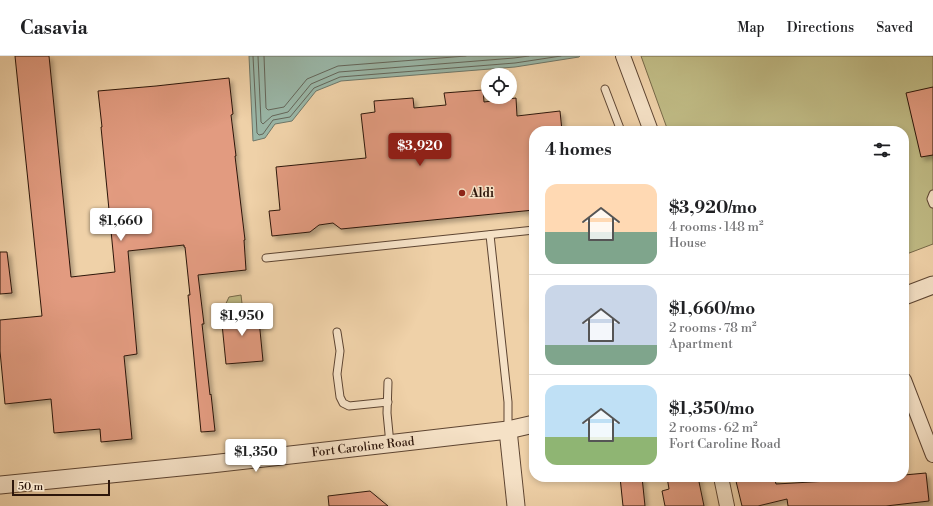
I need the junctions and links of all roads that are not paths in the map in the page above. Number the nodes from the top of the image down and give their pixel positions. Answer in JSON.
{"nodes":[{"id":1,"x":623,"y":56,"type":"edge"},
{"id":2,"x":605,"y":89,"type":"dead end"},
{"id":3,"x":619,"y":126,"type":"edge"},
{"id":4,"x":649,"y":126,"type":"edge"},
{"id":5,"x":933,"y":194,"type":"edge"},
{"id":6,"x":933,"y":204,"type":"edge"},
{"id":7,"x":529,"y":231,"type":"edge"},
{"id":8,"x":490,"y":235,"type":"junction"},
{"id":9,"x":266,"y":258,"type":"dead end"},
{"id":10,"x":933,"y":285,"type":"edge"},
{"id":11,"x":909,"y":294,"type":"edge"},
{"id":12,"x":337,"y":332,"type":"dead end"},
{"id":13,"x":388,"y":382,"type":"dead end"},
{"id":14,"x":909,"y":393,"type":"edge"},
{"id":15,"x":388,"y":402,"type":"junction"},
{"id":16,"x":529,"y":425,"type":"edge"},
{"id":17,"x":508,"y":430,"type":"junction"},
{"id":18,"x":390,"y":444,"type":"junction"},
{"id":19,"x":933,"y":455,"type":"edge"},
{"id":20,"x":722,"y":482,"type":"edge"},
{"id":21,"x":0,"y":486,"type":"edge"},
{"id":22,"x":516,"y":506,"type":"edge"},
{"id":23,"x":727,"y":506,"type":"edge"}],
"edges":[{"from":1,"to":4,"type":"street"},
{"from":2,"to":3,"type":"lane"},
{"from":5,"to":6,"type":"lane"},
{"from":7,"to":8,"type":"lane"},
{"from":8,"to":9,"type":"lane"},
{"from":8,"to":17,"type":"lane"},
{"from":10,"to":11,"type":"street"},
{"from":12,"to":15,"type":"lane"},
{"from":13,"to":15,"type":"lane"},
{"from":14,"to":19,"type":"street"},
{"from":15,"to":18,"type":"lane"},
{"from":16,"to":17,"type":"street","name":"Fort Caroline Road"},
{"from":17,"to":18,"type":"street","name":"Fort Caroline Road"},
{"from":17,"to":22,"type":"street"},
{"from":18,"to":21,"type":"street","name":"Fort Caroline Road"},
{"from":20,"to":23,"type":"street"}]}
